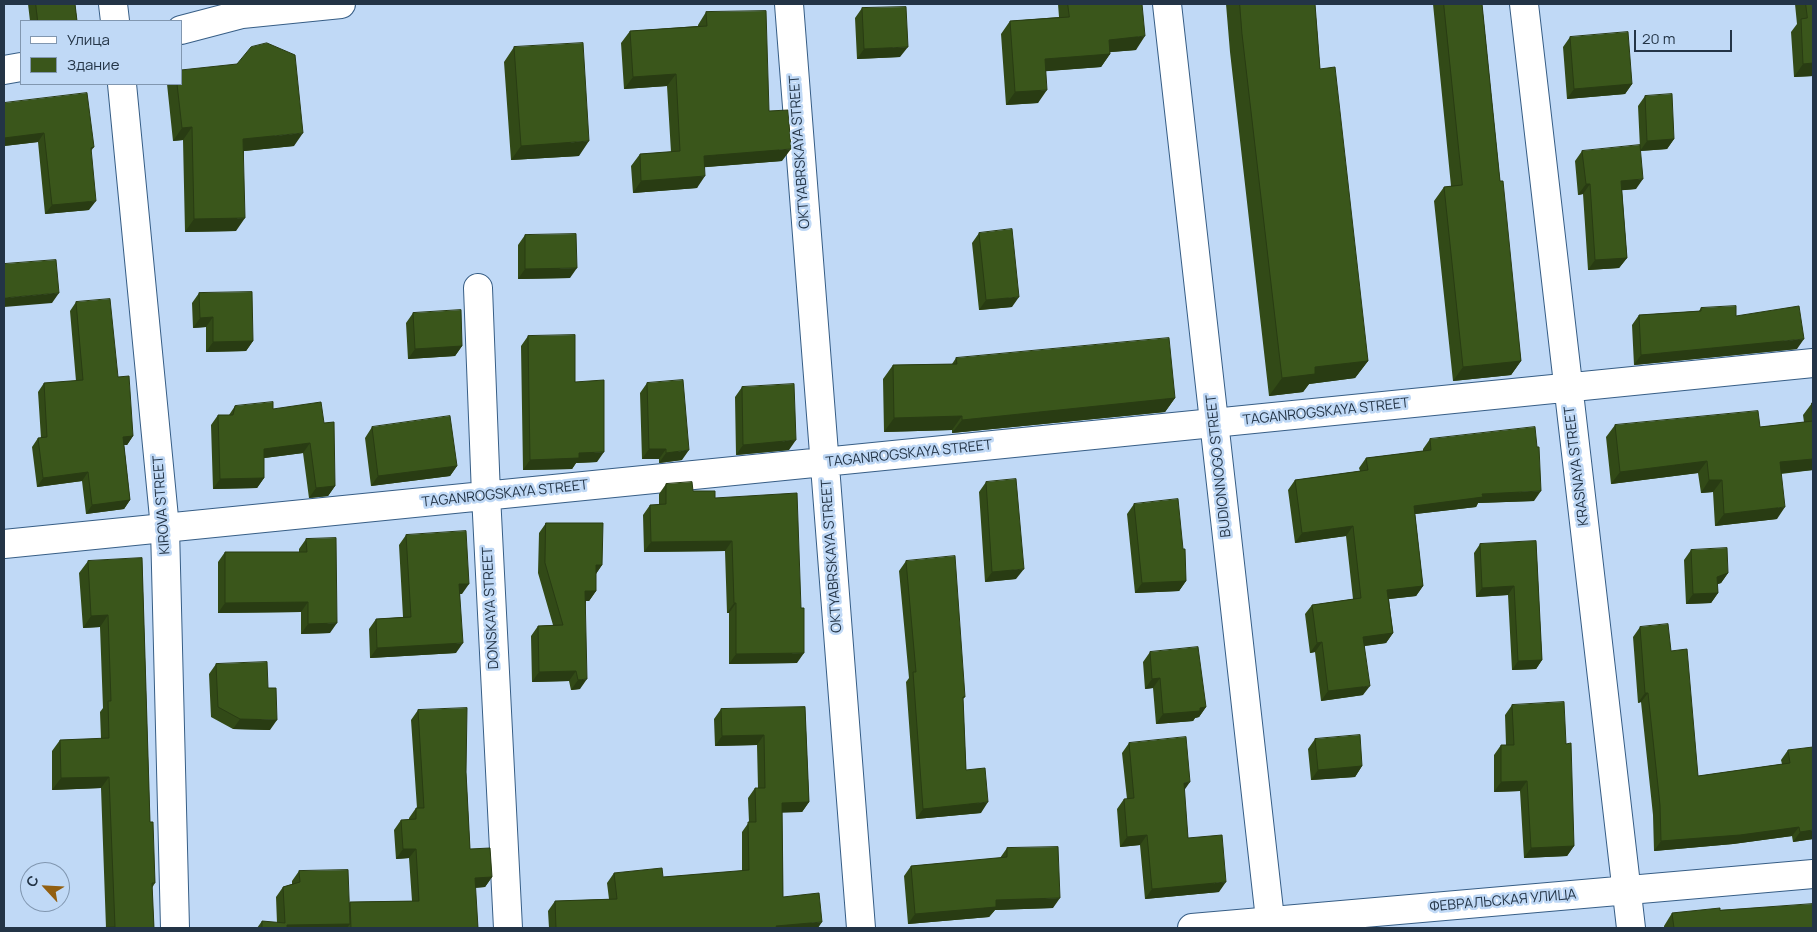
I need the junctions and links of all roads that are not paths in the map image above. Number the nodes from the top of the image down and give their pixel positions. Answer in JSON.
{"nodes":[{"id":1,"x":113,"y":4,"type":"edge"},
{"id":2,"x":341,"y":4,"type":"edge"},
{"id":3,"x":789,"y":4,"type":"edge"},
{"id":4,"x":1167,"y":4,"type":"edge"},
{"id":5,"x":1524,"y":4,"type":"edge"},
{"id":6,"x":115,"y":20,"type":"edge"},
{"id":7,"x":182,"y":30,"type":"edge"},
{"id":8,"x":20,"y":67,"type":"edge"},
{"id":9,"x":4,"y":70,"type":"edge"},
{"id":10,"x":122,"y":85,"type":"edge"},
{"id":11,"x":478,"y":288,"type":"dead end"},
{"id":12,"x":1813,"y":363,"type":"edge"},
{"id":13,"x":1568,"y":387,"type":"junction"},
{"id":14,"x":1214,"y":423,"type":"junction"},
{"id":15,"x":824,"y":462,"type":"junction"},
{"id":16,"x":486,"y":495,"type":"junction"},
{"id":17,"x":165,"y":528,"type":"junction"},
{"id":18,"x":4,"y":544,"type":"edge"},
{"id":19,"x":1813,"y":874,"type":"edge"},
{"id":20,"x":1627,"y":890,"type":"junction"},
{"id":21,"x":1270,"y":925,"type":"edge"},
{"id":22,"x":175,"y":928,"type":"edge"},
{"id":23,"x":508,"y":928,"type":"edge"},
{"id":24,"x":861,"y":928,"type":"edge"},
{"id":25,"x":1192,"y":928,"type":"edge"},
{"id":26,"x":1631,"y":928,"type":"edge"}],
"edges":[{"from":1,"to":6,"type":"street"},
{"from":2,"to":7,"type":"street"},
{"from":3,"to":15,"type":"street","name":"OKTYABRSKAYA STREET"},
{"from":4,"to":14,"type":"street","name":"BUDIONNOGO STREET"},
{"from":5,"to":13,"type":"street","name":"KRASNAYA STREET"},
{"from":8,"to":9,"type":"street"},
{"from":10,"to":17,"type":"street","name":"KIROVA STREET"},
{"from":11,"to":16,"type":"street","name":"DONSKAYA STREET"},
{"from":12,"to":13,"type":"street","name":"TAGANROGSKAYA STREET"},
{"from":13,"to":14,"type":"street","name":"TAGANROGSKAYA STREET"},
{"from":13,"to":20,"type":"street","name":"KRASNAYA STREET"},
{"from":14,"to":15,"type":"street","name":"TAGANROGSKAYA STREET"},
{"from":14,"to":21,"type":"street","name":"BUDIONNOGO STREET"},
{"from":15,"to":16,"type":"street","name":"TAGANROGSKAYA STREET"},
{"from":15,"to":24,"type":"street","name":"OKTYABRSKAYA STREET"},
{"from":16,"to":17,"type":"street","name":"TAGANROGSKAYA STREET"},
{"from":16,"to":23,"type":"street","name":"DONSKAYA STREET"},
{"from":17,"to":18,"type":"street","name":"TAGANROGSKAYA STREET"},
{"from":17,"to":22,"type":"street","name":"KIROVA STREET"},
{"from":19,"to":20,"type":"street","name":"ФЕВРАЛЬСКАЯ УЛИЦА"},
{"from":20,"to":21,"type":"street","name":"ФЕВРАЛЬСКАЯ УЛИЦА"},
{"from":20,"to":26,"type":"street","name":"KRASNAYA STREET"},
{"from":21,"to":25,"type":"street","name":"ФЕВРАЛЬСКАЯ УЛИЦА"}]}
